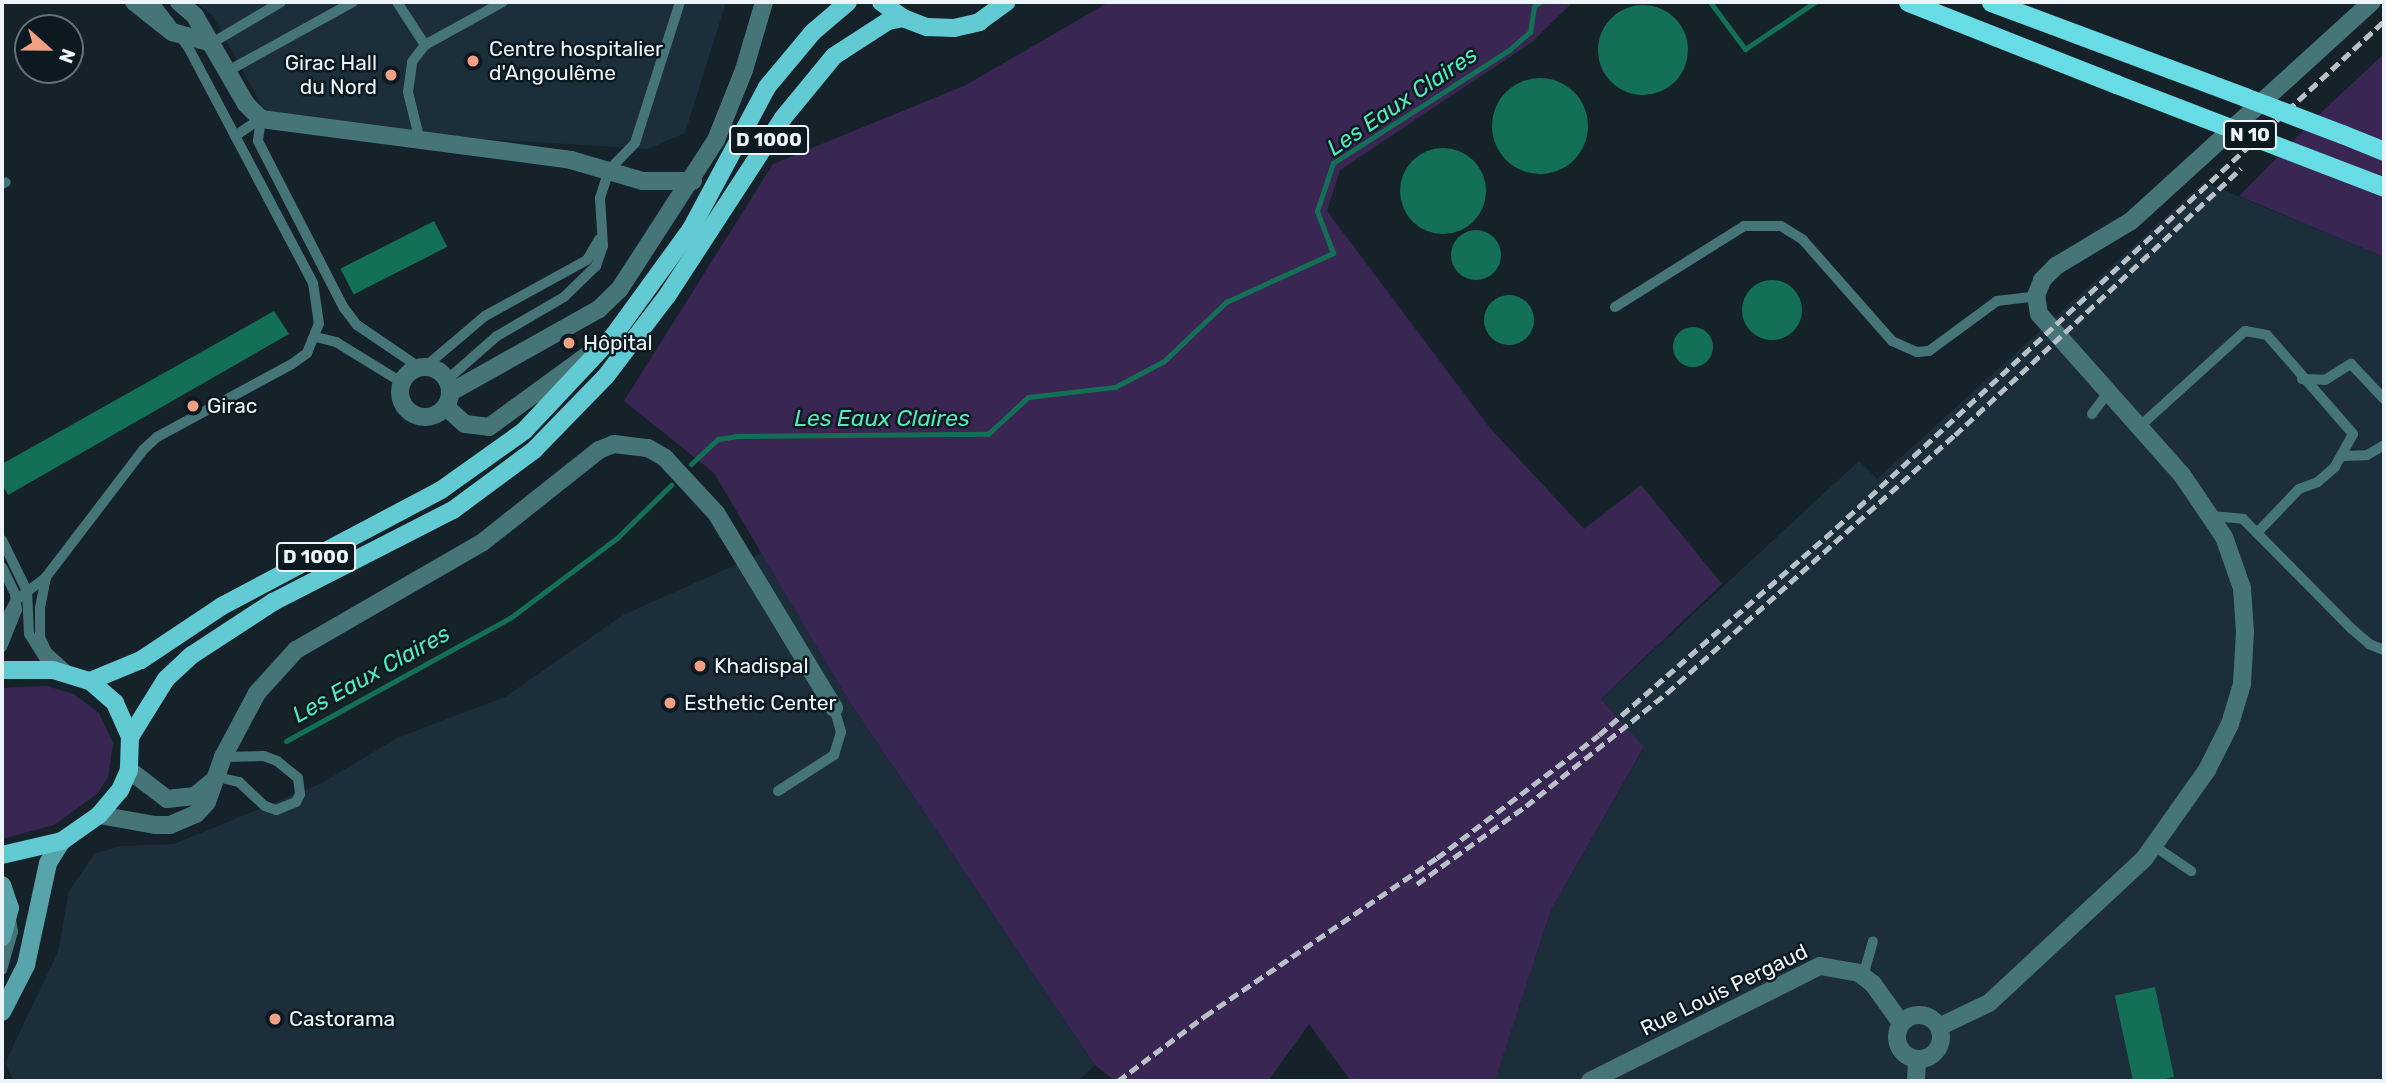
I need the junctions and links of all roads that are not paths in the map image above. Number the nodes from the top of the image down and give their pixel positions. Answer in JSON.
{"nodes":[{"id":1,"x":134,"y":2,"type":"edge"},
{"id":2,"x":154,"y":2,"type":"edge"},
{"id":3,"x":179,"y":2,"type":"edge"},
{"id":4,"x":281,"y":2,"type":"edge"},
{"id":5,"x":353,"y":2,"type":"edge"},
{"id":6,"x":397,"y":2,"type":"edge"},
{"id":7,"x":503,"y":2,"type":"edge"},
{"id":8,"x":680,"y":2,"type":"edge"},
{"id":9,"x":764,"y":2,"type":"edge"},
{"id":10,"x":848,"y":2,"type":"edge"},
{"id":11,"x":881,"y":2,"type":"edge"},
{"id":12,"x":1007,"y":2,"type":"edge"},
{"id":13,"x":1908,"y":2,"type":"edge"},
{"id":14,"x":1991,"y":2,"type":"edge"},
{"id":15,"x":2372,"y":2,"type":"edge"},
{"id":16,"x":903,"y":18,"type":"junction"},
{"id":17,"x":178,"y":34,"type":"junction"},
{"id":18,"x":212,"y":43,"type":"junction"},
{"id":19,"x":425,"y":45,"type":"junction"},
{"id":20,"x":228,"y":71,"type":"junction"},
{"id":21,"x":261,"y":119,"type":"junction"},
{"id":22,"x":235,"y":136,"type":"junction"},
{"id":23,"x":420,"y":142,"type":"junction"},
{"id":24,"x":2384,"y":151,"type":"edge"},
{"id":25,"x":609,"y":170,"type":"junction"},
{"id":26,"x":693,"y":181,"type":"junction"},
{"id":27,"x":2384,"y":187,"type":"edge"},
{"id":28,"x":601,"y":232,"type":"junction"},
{"id":29,"x":2036,"y":296,"type":"junction"},
{"id":30,"x":1615,"y":307,"type":"dead end"},
{"id":31,"x":614,"y":335,"type":"junction"},
{"id":32,"x":316,"y":337,"type":"junction"},
{"id":33,"x":422,"y":367,"type":"junction"},
{"id":34,"x":2302,"y":379,"type":"junction"},
{"id":35,"x":401,"y":383,"type":"junction"},
{"id":36,"x":448,"y":393,"type":"junction"},
{"id":37,"x":2108,"y":393,"type":"junction"},
{"id":38,"x":2384,"y":399,"type":"edge"},
{"id":39,"x":2092,"y":414,"type":"dead end"},
{"id":40,"x":2139,"y":427,"type":"junction"},
{"id":41,"x":2384,"y":445,"type":"edge"},
{"id":42,"x":2343,"y":456,"type":"junction"},
{"id":43,"x":2211,"y":516,"type":"junction"},
{"id":44,"x":2257,"y":533,"type":"junction"},
{"id":45,"x":2,"y":540,"type":"edge"},
{"id":46,"x":2,"y":567,"type":"edge"},
{"id":47,"x":46,"y":577,"type":"junction"},
{"id":48,"x":27,"y":591,"type":"junction"},
{"id":49,"x":16,"y":600,"type":"junction"},
{"id":50,"x":2,"y":626,"type":"edge"},
{"id":51,"x":2,"y":647,"type":"edge"},
{"id":52,"x":2384,"y":650,"type":"edge"},
{"id":53,"x":2,"y":670,"type":"edge"},
{"id":54,"x":53,"y":670,"type":"junction"},
{"id":55,"x":81,"y":678,"type":"junction"},
{"id":56,"x":834,"y":708,"type":"joint"},
{"id":57,"x":130,"y":737,"type":"junction"},
{"id":58,"x":223,"y":757,"type":"junction"},
{"id":59,"x":129,"y":770,"type":"junction"},
{"id":60,"x":217,"y":777,"type":"junction"},
{"id":61,"x":778,"y":791,"type":"dead end"},
{"id":62,"x":99,"y":815,"type":"junction"},
{"id":63,"x":62,"y":841,"type":"junction"},
{"id":64,"x":2154,"y":846,"type":"junction"},
{"id":65,"x":2,"y":855,"type":"edge"},
{"id":66,"x":2191,"y":871,"type":"dead end"},
{"id":67,"x":2,"y":885,"type":"edge"},
{"id":68,"x":10,"y":908,"type":"junction"},
{"id":69,"x":40,"y":911,"type":"junction"},
{"id":70,"x":2,"y":937,"type":"edge"},
{"id":71,"x":1873,"y":941,"type":"dead end"},
{"id":72,"x":4,"y":965,"type":"edge"},
{"id":73,"x":1863,"y":976,"type":"junction"},
{"id":74,"x":2,"y":1012,"type":"edge"},
{"id":75,"x":1901,"y":1023,"type":"junction"},
{"id":76,"x":1939,"y":1027,"type":"junction"},
{"id":77,"x":1917,"y":1059,"type":"junction"},
{"id":78,"x":1590,"y":1081,"type":"edge"},
{"id":79,"x":1916,"y":1081,"type":"edge"}],
"edges":[{"from":1,"to":17,"type":"street"},
{"from":2,"to":17,"type":"lane"},
{"from":3,"to":18,"type":"street"},
{"from":4,"to":18,"type":"lane"},
{"from":5,"to":20,"type":"lane"},
{"from":6,"to":19,"type":"lane"},
{"from":7,"to":19,"type":"lane"},
{"from":8,"to":25,"type":"lane"},
{"from":9,"to":26,"type":"street"},
{"from":10,"to":31,"type":"main road","number":"D 1000"},
{"from":11,"to":16,"type":"main road"},
{"from":12,"to":16,"type":"main road"},
{"from":13,"to":27,"type":"highway","number":"N 10","bridge":true},
{"from":14,"to":24,"type":"highway","number":"N 10","bridge":true},
{"from":15,"to":29,"type":"street"},
{"from":16,"to":57,"type":"main road","number":"D 1000"},
{"from":17,"to":18,"type":"street"},
{"from":17,"to":22,"type":"lane"},
{"from":18,"to":20,"type":"street"},
{"from":19,"to":23,"type":"lane"},
{"from":20,"to":21,"type":"street"},
{"from":21,"to":22,"type":"lane"},
{"from":21,"to":23,"type":"street"},
{"from":21,"to":33,"type":"lane"},
{"from":22,"to":32,"type":"lane"},
{"from":23,"to":25,"type":"street"},
{"from":25,"to":26,"type":"street"},
{"from":25,"to":28,"type":"lane"},
{"from":26,"to":36,"type":"street"},
{"from":28,"to":33,"type":"lane"},
{"from":28,"to":36,"type":"lane"},
{"from":29,"to":30,"type":"lane"},
{"from":29,"to":37,"type":"street"},
{"from":31,"to":36,"type":"street"},
{"from":31,"to":55,"type":"main road","number":"D 1000"},
{"from":32,"to":35,"type":"lane"},
{"from":32,"to":47,"type":"lane"},
{"from":33,"to":35,"type":"street"},
{"from":33,"to":36,"type":"street"},
{"from":34,"to":38,"type":"lane"},
{"from":34,"to":40,"type":"lane"},
{"from":34,"to":42,"type":"lane"},
{"from":35,"to":36,"type":"street"},
{"from":37,"to":39,"type":"lane"},
{"from":37,"to":40,"type":"street"},
{"from":40,"to":43,"type":"street"},
{"from":41,"to":42,"type":"lane"},
{"from":42,"to":44,"type":"lane"},
{"from":43,"to":44,"type":"lane"},
{"from":43,"to":64,"type":"street"},
{"from":44,"to":52,"type":"lane"},
{"from":45,"to":48,"type":"lane"},
{"from":46,"to":49,"type":"lane"},
{"from":47,"to":48,"type":"lane"},
{"from":47,"to":55,"type":"lane"},
{"from":48,"to":49,"type":"lane"},
{"from":48,"to":54,"type":"lane"},
{"from":49,"to":50,"type":"lane"},
{"from":49,"to":51,"type":"lane"},
{"from":53,"to":54,"type":"main road"},
{"from":54,"to":55,"type":"main road"},
{"from":55,"to":57,"type":"main road"},
{"from":56,"to":58,"type":"street"},
{"from":56,"to":61,"type":"lane"},
{"from":57,"to":59,"type":"main road"},
{"from":58,"to":60,"type":"street"},
{"from":58,"to":60,"type":"lane"},
{"from":59,"to":60,"type":"street"},
{"from":59,"to":62,"type":"main road"},
{"from":60,"to":62,"type":"street"},
{"from":62,"to":63,"type":"main road"},
{"from":63,"to":65,"type":"main road"},
{"from":63,"to":69,"type":"main road"},
{"from":64,"to":66,"type":"lane"},
{"from":64,"to":76,"type":"street"},
{"from":67,"to":68,"type":"main road"},
{"from":68,"to":70,"type":"main road"},
{"from":68,"to":72,"type":"lane"},
{"from":69,"to":72,"type":"lane"},
{"from":69,"to":74,"type":"main road"},
{"from":71,"to":73,"type":"lane"},
{"from":73,"to":75,"type":"street"},
{"from":73,"to":78,"type":"street","name":"Rue Louis Pergaud"},
{"from":75,"to":76,"type":"street"},
{"from":75,"to":77,"type":"street"},
{"from":76,"to":77,"type":"street"},
{"from":77,"to":79,"type":"street"}]}
